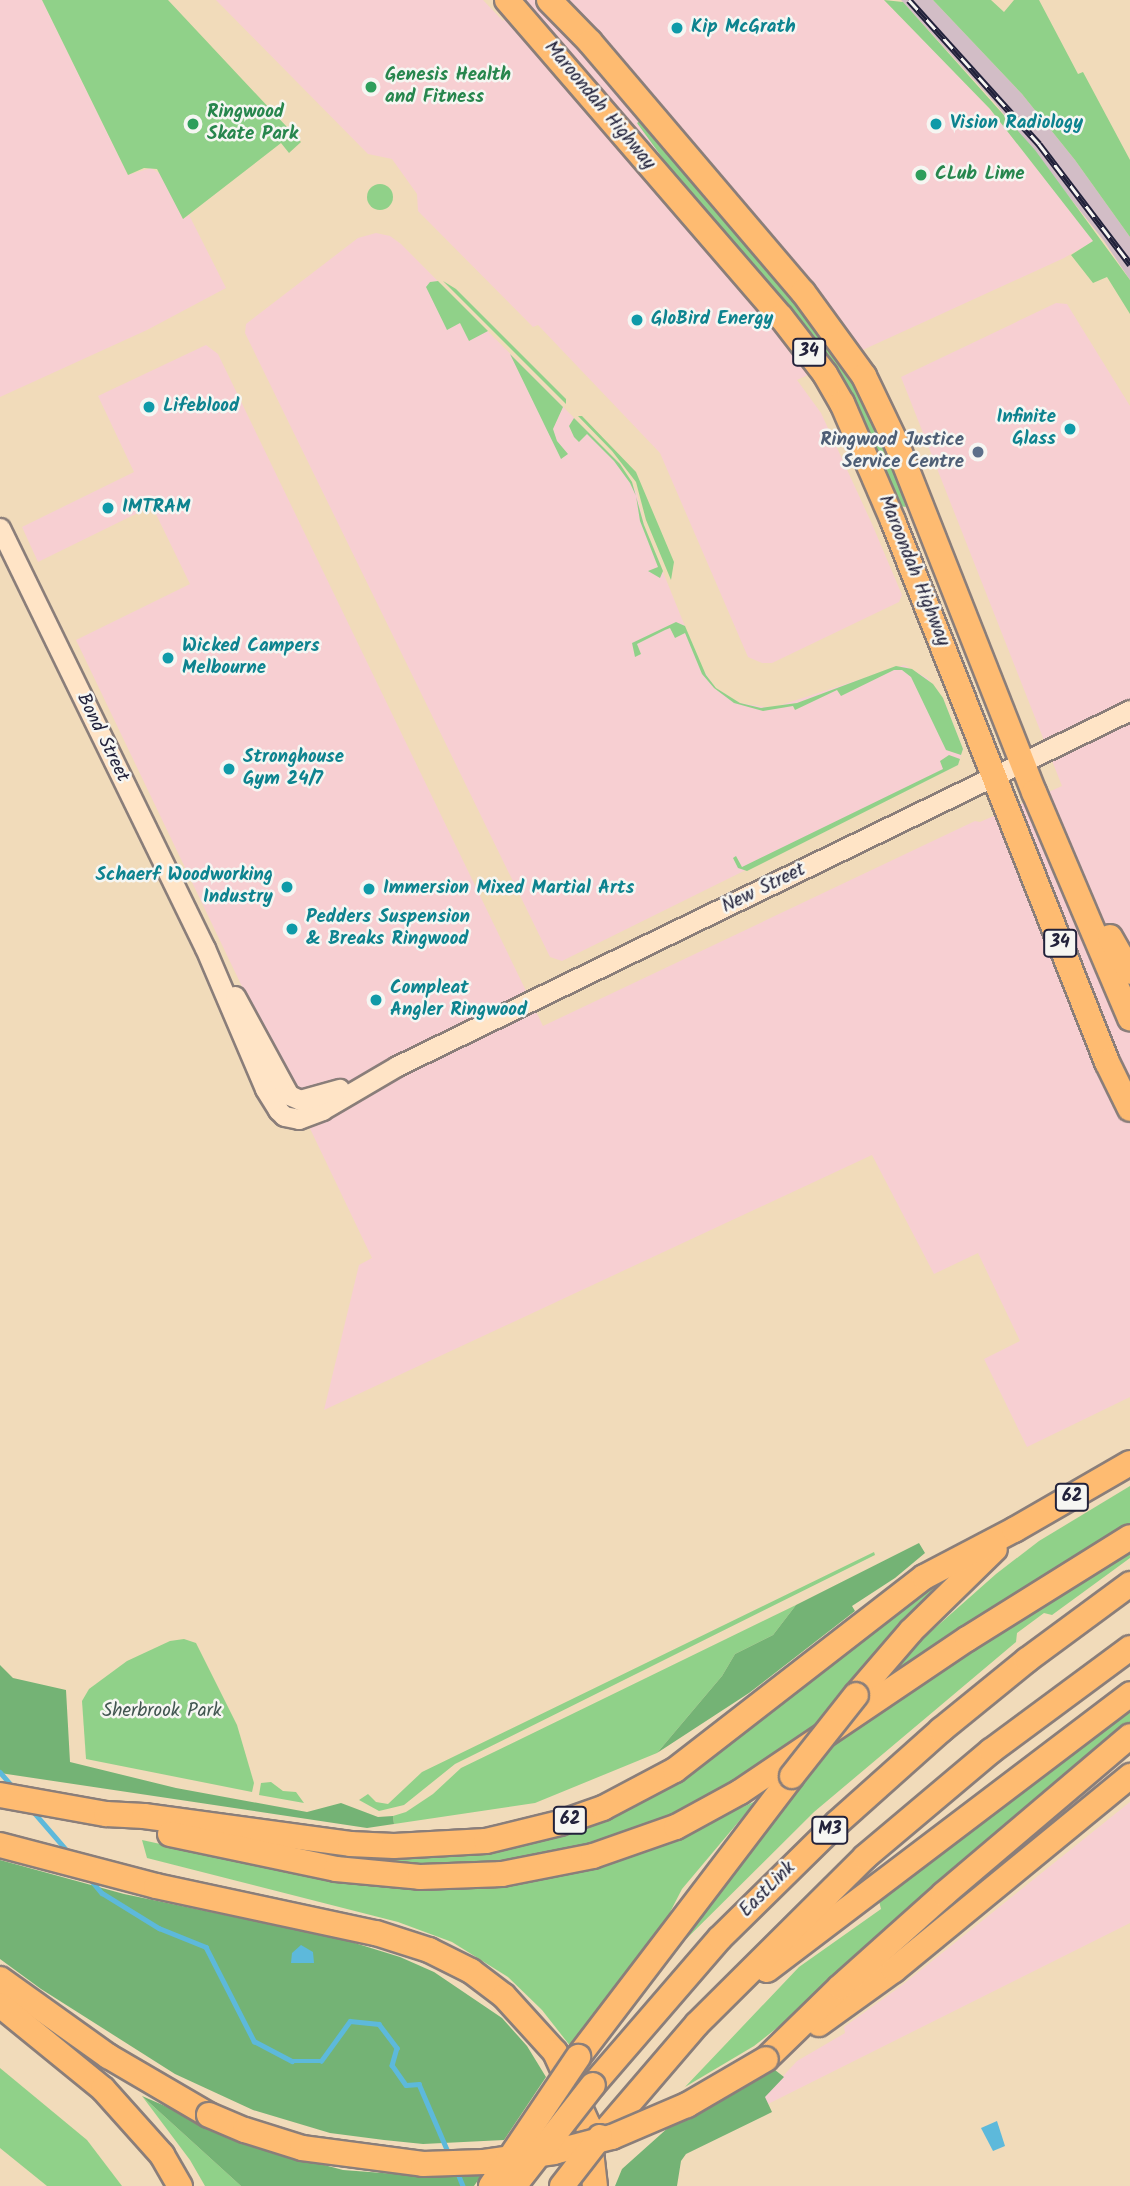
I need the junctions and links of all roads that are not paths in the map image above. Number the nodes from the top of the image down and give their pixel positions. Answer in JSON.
{"nodes":[{"id":1,"x":508,"y":0,"type":"edge"},
{"id":2,"x":549,"y":0,"type":"edge"},
{"id":3,"x":590,"y":42,"type":"junction"},
{"id":4,"x":656,"y":173,"type":"junction"},
{"id":5,"x":898,"y":447,"type":"junction"},
{"id":6,"x":0,"y":528,"type":"edge"},
{"id":7,"x":1130,"y":710,"type":"edge"},
{"id":8,"x":1022,"y":762,"type":"junction"},
{"id":9,"x":995,"y":775,"type":"junction"},
{"id":10,"x":1077,"y":891,"type":"junction"},
{"id":11,"x":205,"y":948,"type":"junction"},
{"id":12,"x":1130,"y":971,"type":"edge"},
{"id":13,"x":1130,"y":1018,"type":"edge"},
{"id":14,"x":289,"y":1102,"type":"junction"},
{"id":15,"x":1130,"y":1109,"type":"edge"},
{"id":16,"x":1130,"y":1463,"type":"edge"},
{"id":17,"x":1014,"y":1530,"type":"junction"},
{"id":18,"x":1130,"y":1537,"type":"edge"},
{"id":19,"x":1130,"y":1584,"type":"edge"},
{"id":20,"x":1130,"y":1648,"type":"edge"},
{"id":21,"x":1130,"y":1693,"type":"edge"},
{"id":22,"x":1130,"y":1736,"type":"edge"},
{"id":23,"x":1130,"y":1776,"type":"edge"},
{"id":24,"x":0,"y":1795,"type":"edge"},
{"id":25,"x":106,"y":1814,"type":"junction"},
{"id":26,"x":0,"y":1845,"type":"edge"},
{"id":27,"x":0,"y":1979,"type":"edge"},
{"id":28,"x":0,"y":2005,"type":"edge"},
{"id":29,"x":697,"y":2024,"type":"junction"},
{"id":30,"x":766,"y":2059,"type":"junction"},
{"id":31,"x":180,"y":2186,"type":"edge"},
{"id":32,"x":491,"y":2186,"type":"edge"},
{"id":33,"x":514,"y":2186,"type":"edge"},
{"id":34,"x":562,"y":2186,"type":"edge"},
{"id":35,"x":595,"y":2186,"type":"edge"}],
"edges":[{"from":1,"to":4,"type":"highway","name":"Maroondah Highway","number":"34"},
{"from":2,"to":3,"type":"highway","name":"Maroondah Highway","number":"34"},
{"from":3,"to":4,"type":"highway"},
{"from":3,"to":5,"type":"highway","name":"Maroondah Highway","number":"34"},
{"from":4,"to":9,"type":"highway","name":"Maroondah Highway","number":"34"},
{"from":5,"to":8,"type":"highway","name":"Maroondah Highway","number":"34"},
{"from":5,"to":9,"type":"highway"},
{"from":6,"to":11,"type":"street","name":"Bond Street"},
{"from":7,"to":8,"type":"street","name":"New Street"},
{"from":8,"to":9,"type":"street","name":"New Street"},
{"from":8,"to":10,"type":"highway","name":"Maroondah Highway","number":"34"},
{"from":9,"to":14,"type":"street","name":"New Street"},
{"from":9,"to":15,"type":"highway","name":"Maroondah Highway","number":"34"},
{"from":10,"to":12,"type":"highway"},
{"from":10,"to":13,"type":"highway","name":"Maroondah Highway","number":"34"},
{"from":11,"to":14,"type":"street","name":"Bond Street"},
{"from":11,"to":14,"type":"street","name":"Bond Street"},
{"from":16,"to":17,"type":"highway","number":"62"},
{"from":17,"to":25,"type":"highway","number":"62"},
{"from":17,"to":32,"type":"highway","bridge":true},
{"from":18,"to":25,"type":"highway"},
{"from":19,"to":33,"type":"highway","name":"EastLink","number":"M3","bridge":true},
{"from":20,"to":29,"type":"highway","number":"M3"},
{"from":21,"to":29,"type":"highway"},
{"from":22,"to":30,"type":"highway"},
{"from":23,"to":30,"type":"highway"},
{"from":24,"to":25,"type":"highway","number":"62"},
{"from":26,"to":35,"type":"highway"},
{"from":27,"to":30,"type":"highway","bridge":true},
{"from":28,"to":31,"type":"highway"},
{"from":29,"to":34,"type":"highway","number":"M3","bridge":true}]}
